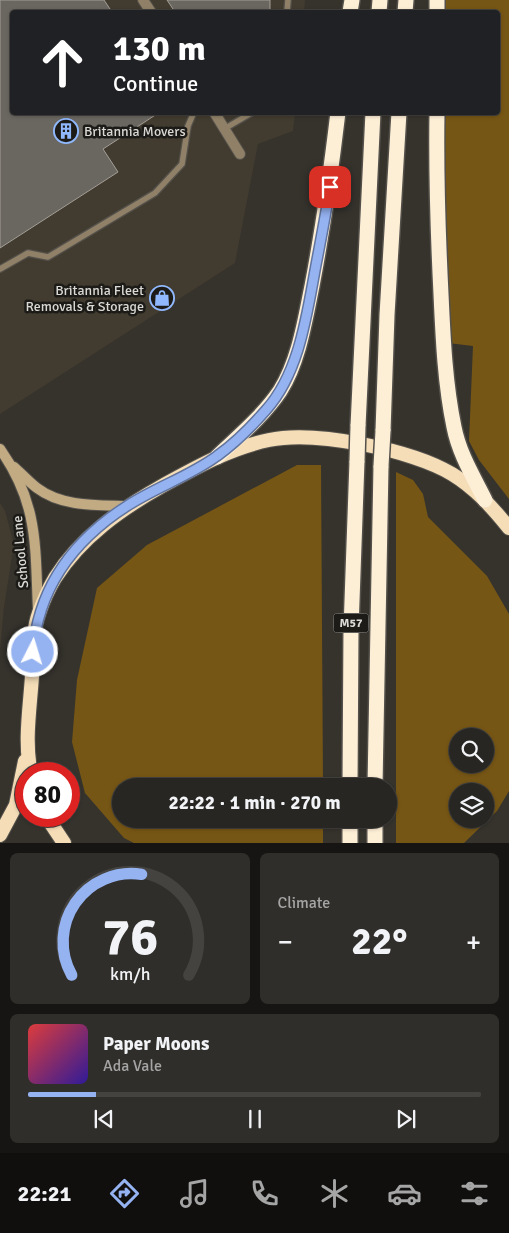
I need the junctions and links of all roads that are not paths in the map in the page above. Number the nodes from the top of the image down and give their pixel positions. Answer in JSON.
{"nodes":[{"id":1,"x":193,"y":115,"type":"edge"},
{"id":2,"x":216,"y":115,"type":"edge"},
{"id":3,"x":247,"y":115,"type":"edge"},
{"id":4,"x":338,"y":115,"type":"edge"},
{"id":5,"x":373,"y":115,"type":"edge"},
{"id":6,"x":399,"y":115,"type":"edge"},
{"id":7,"x":437,"y":115,"type":"edge"},
{"id":8,"x":224,"y":129,"type":"junction"},
{"id":9,"x":240,"y":154,"type":"dead end"},
{"id":10,"x":0,"y":269,"type":"edge"},
{"id":11,"x":0,"y":449,"type":"edge"},
{"id":12,"x":217,"y":456,"type":"junction"},
{"id":13,"x":10,"y":462,"type":"junction"},
{"id":14,"x":485,"y":500,"type":"junction"},
{"id":15,"x":127,"y":506,"type":"junction"},
{"id":16,"x":509,"y":528,"type":"edge"},
{"id":17,"x":39,"y":613,"type":"junction"},
{"id":18,"x":27,"y":747,"type":"junction"},
{"id":19,"x":29,"y":762,"type":"edge"},
{"id":20,"x":350,"y":778,"type":"edge"},
{"id":21,"x":375,"y":778,"type":"edge"},
{"id":22,"x":53,"y":827,"type":"edge"},
{"id":23,"x":350,"y":828,"type":"edge"},
{"id":24,"x":375,"y":828,"type":"edge"},
{"id":25,"x":0,"y":835,"type":"edge"},
{"id":26,"x":64,"y":843,"type":"edge"},
{"id":27,"x":350,"y":843,"type":"edge"},
{"id":28,"x":375,"y":843,"type":"edge"}],
"edges":[{"from":1,"to":10,"type":"lane"},
{"from":2,"to":8,"type":"street"},
{"from":3,"to":8,"type":"lane"},
{"from":4,"to":12,"type":"highway"},
{"from":5,"to":20,"type":"highway","number":"M57","bridge":true},
{"from":6,"to":21,"type":"highway","number":"M57","bridge":true},
{"from":7,"to":14,"type":"highway"},
{"from":8,"to":9,"type":"street"},
{"from":11,"to":13,"type":"main road","name":"School Lane"},
{"from":12,"to":14,"type":"highway"},
{"from":12,"to":15,"type":"highway"},
{"from":13,"to":15,"type":"main road","name":"School Lane"},
{"from":13,"to":17,"type":"main road","name":"School Lane"},
{"from":14,"to":16,"type":"highway"},
{"from":15,"to":17,"type":"highway"},
{"from":17,"to":18,"type":"highway"},
{"from":18,"to":19,"type":"highway"},
{"from":18,"to":25,"type":"highway"},
{"from":22,"to":26,"type":"highway"},
{"from":23,"to":27,"type":"highway"},
{"from":24,"to":28,"type":"highway"}]}
